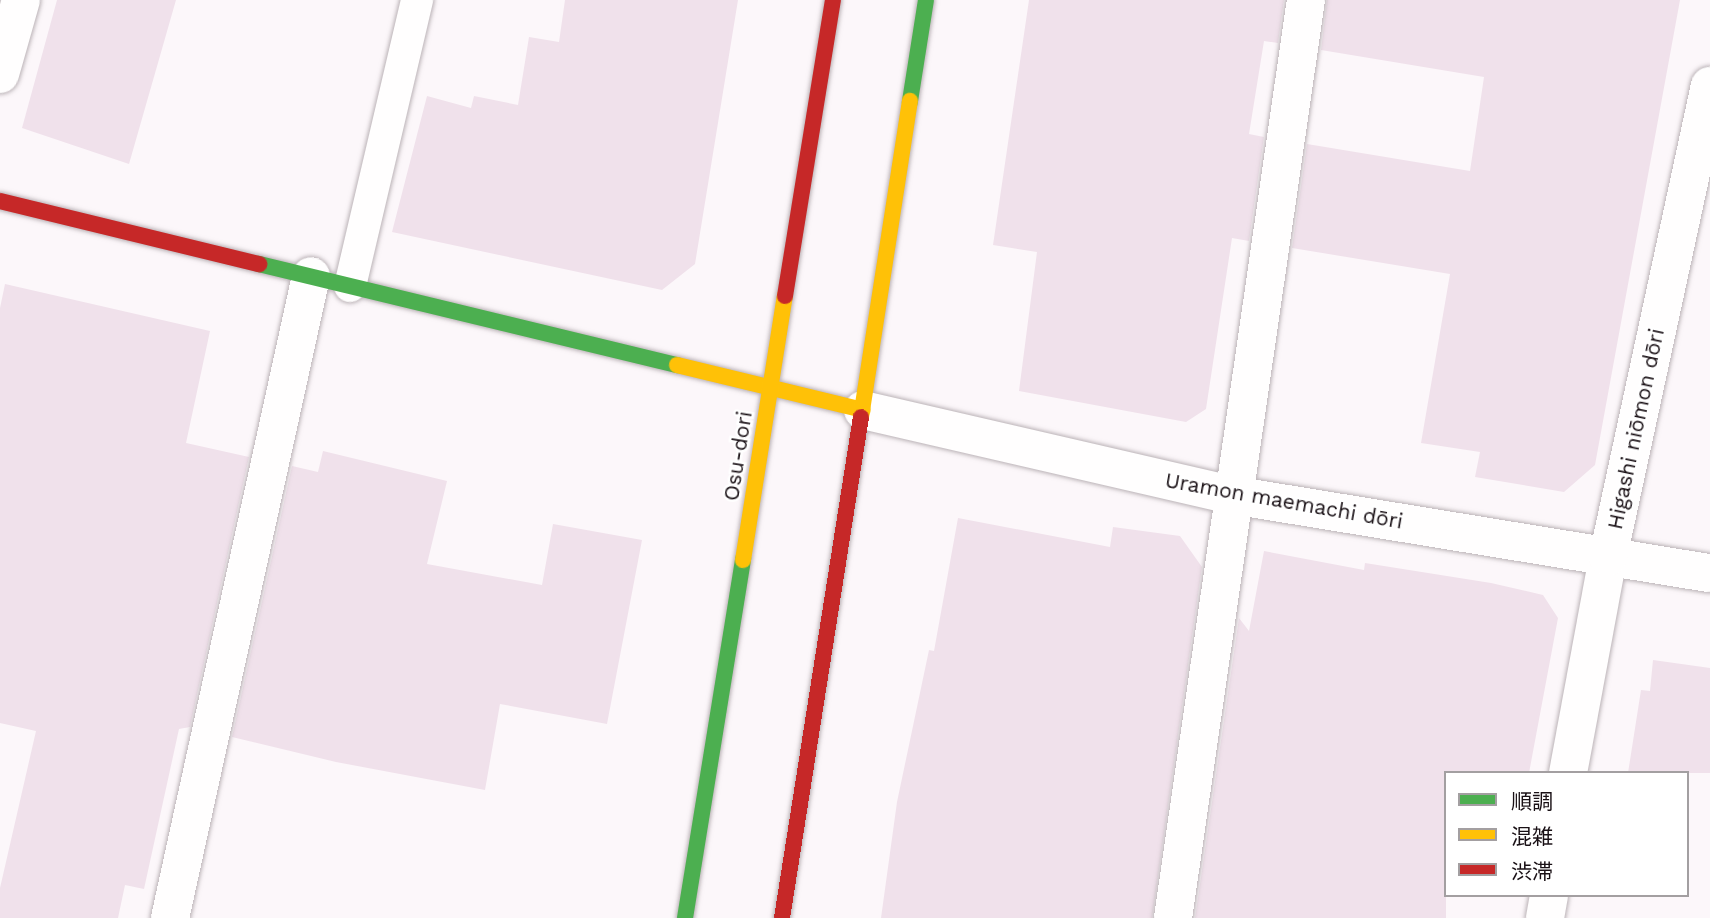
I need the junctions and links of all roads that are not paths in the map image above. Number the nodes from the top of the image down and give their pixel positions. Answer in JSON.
{"nodes":[{"id":1,"x":21,"y":0,"type":"edge"},
{"id":2,"x":417,"y":0,"type":"edge"},
{"id":3,"x":833,"y":0,"type":"edge"},
{"id":4,"x":926,"y":0,"type":"edge"},
{"id":5,"x":1306,"y":0,"type":"edge"},
{"id":6,"x":0,"y":74,"type":"edge"},
{"id":7,"x":1710,"y":86,"type":"edge"},
{"id":8,"x":0,"y":201,"type":"edge"},
{"id":9,"x":311,"y":276,"type":"junction"},
{"id":10,"x":350,"y":286,"type":"junction"},
{"id":11,"x":771,"y":387,"type":"junction"},
{"id":12,"x":863,"y":410,"type":"junction"},
{"id":13,"x":1232,"y":495,"type":"junction"},
{"id":14,"x":1608,"y":556,"type":"junction"},
{"id":15,"x":1710,"y":573,"type":"edge"},
{"id":16,"x":1568,"y":771,"type":"edge"},
{"id":17,"x":1549,"y":897,"type":"edge"},
{"id":18,"x":170,"y":918,"type":"edge"},
{"id":19,"x":685,"y":918,"type":"edge"},
{"id":20,"x":782,"y":918,"type":"edge"},
{"id":21,"x":1173,"y":918,"type":"edge"},
{"id":22,"x":1545,"y":918,"type":"edge"}],
"edges":[{"from":1,"to":6,"type":"street"},
{"from":2,"to":10,"type":"lane"},
{"from":3,"to":11,"type":"street","name":"Osu-dori"},
{"from":4,"to":12,"type":"street"},
{"from":5,"to":13,"type":"street"},
{"from":7,"to":14,"type":"street","name":"Higashi niōmon dōri"},
{"from":8,"to":9,"type":"street"},
{"from":9,"to":10,"type":"street"},
{"from":9,"to":18,"type":"street"},
{"from":10,"to":11,"type":"street"},
{"from":11,"to":12,"type":"street"},
{"from":11,"to":19,"type":"street","name":"Osu-dori"},
{"from":12,"to":13,"type":"street","name":"Uramon maemachi dōri"},
{"from":12,"to":20,"type":"street"},
{"from":13,"to":14,"type":"street","name":"Uramon maemachi dōri"},
{"from":13,"to":21,"type":"street"},
{"from":14,"to":15,"type":"street","name":"Uramon maemachi dōri"},
{"from":14,"to":16,"type":"street","name":"Higashi niōmon dōri"},
{"from":17,"to":22,"type":"street"}]}
